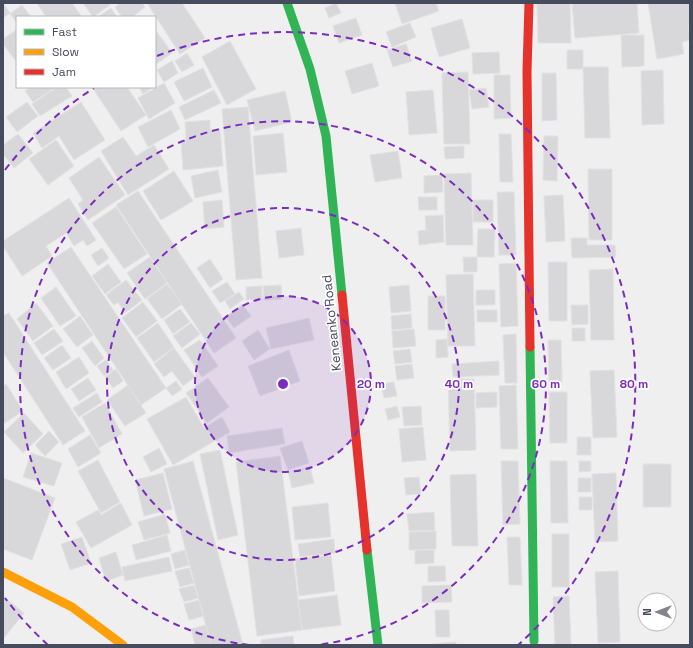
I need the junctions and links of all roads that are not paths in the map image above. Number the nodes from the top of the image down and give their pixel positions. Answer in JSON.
{"nodes":[{"id":1,"x":287,"y":3,"type":"edge"},
{"id":2,"x":529,"y":3,"type":"edge"},
{"id":3,"x":3,"y":572,"type":"edge"},
{"id":4,"x":534,"y":641,"type":"dead end"},
{"id":5,"x":123,"y":645,"type":"edge"},
{"id":6,"x":378,"y":645,"type":"edge"}],
"edges":[{"from":1,"to":6,"type":"street","name":"Keneanko Road"},
{"from":2,"to":4,"type":"street"},
{"from":3,"to":5,"type":"street"}]}
